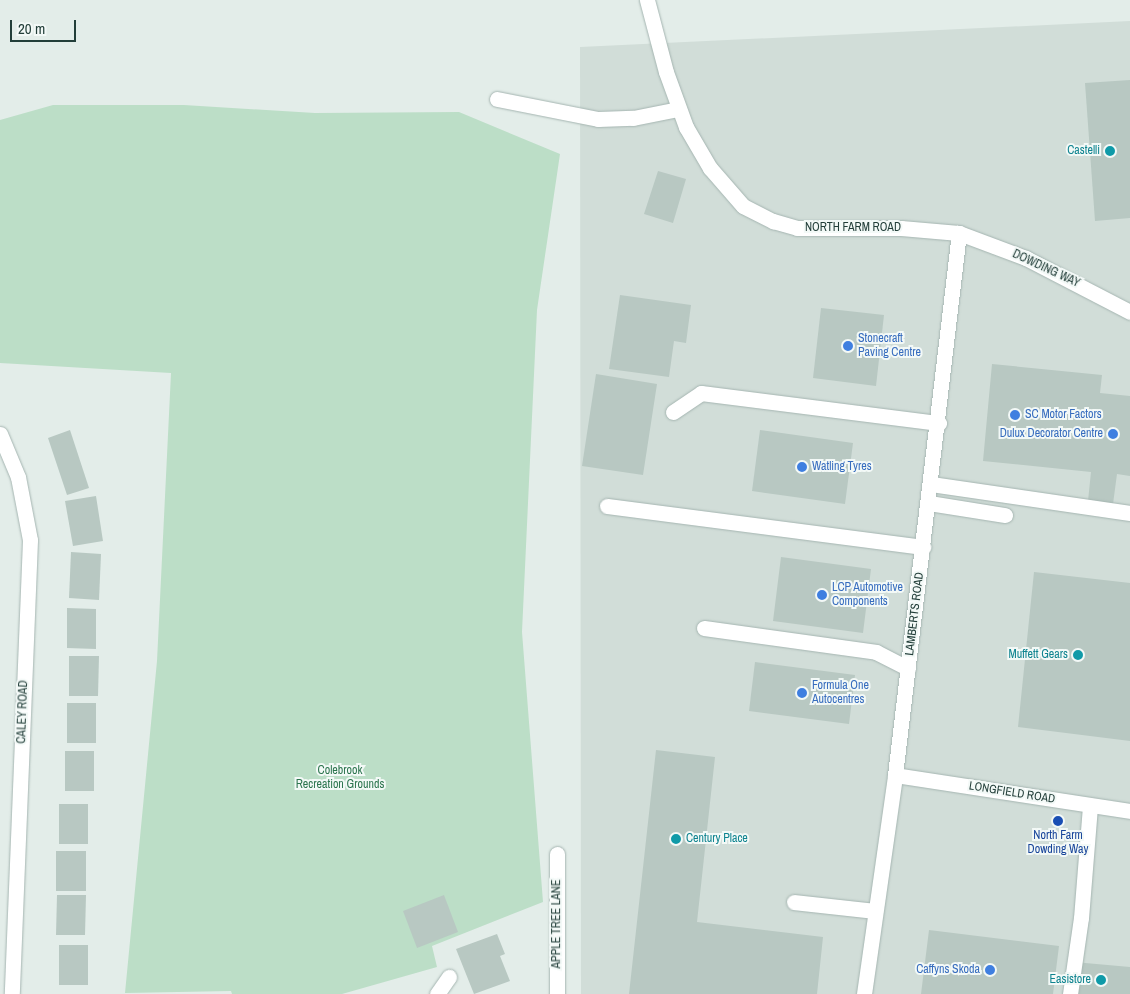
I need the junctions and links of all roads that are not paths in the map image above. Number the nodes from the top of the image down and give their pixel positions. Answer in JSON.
{"nodes":[{"id":1,"x":647,"y":0,"type":"edge"},
{"id":2,"x":497,"y":99,"type":"dead end"},
{"id":3,"x":678,"y":109,"type":"junction"},
{"id":4,"x":959,"y":233,"type":"junction"},
{"id":5,"x":1130,"y":312,"type":"edge"},
{"id":6,"x":673,"y":412,"type":"dead end"},
{"id":7,"x":938,"y":423,"type":"junction"},
{"id":8,"x":0,"y":434,"type":"edge"},
{"id":9,"x":931,"y":484,"type":"junction"},
{"id":10,"x":929,"y":503,"type":"junction"},
{"id":11,"x":607,"y":506,"type":"dead end"},
{"id":12,"x":1130,"y":513,"type":"edge"},
{"id":13,"x":1005,"y":515,"type":"dead end"},
{"id":14,"x":923,"y":547,"type":"junction"},
{"id":15,"x":704,"y":628,"type":"dead end"},
{"id":16,"x":908,"y":668,"type":"junction"},
{"id":17,"x":895,"y":775,"type":"junction"},
{"id":18,"x":1090,"y":805,"type":"junction"},
{"id":19,"x":1130,"y":811,"type":"edge"},
{"id":20,"x":557,"y":854,"type":"dead end"},
{"id":21,"x":794,"y":902,"type":"dead end"},
{"id":22,"x":875,"y":911,"type":"junction"},
{"id":23,"x":449,"y":977,"type":"dead end"},
{"id":24,"x":12,"y":994,"type":"edge"},
{"id":25,"x":437,"y":994,"type":"edge"},
{"id":26,"x":557,"y":994,"type":"edge"},
{"id":27,"x":864,"y":994,"type":"edge"},
{"id":28,"x":1070,"y":994,"type":"edge"}],
"edges":[{"from":1,"to":3,"type":"street","name":"NORTH FARM ROAD"},
{"from":2,"to":3,"type":"street"},
{"from":3,"to":4,"type":"street","name":"NORTH FARM ROAD"},
{"from":4,"to":5,"type":"street","name":"DOWDING WAY"},
{"from":4,"to":7,"type":"street","name":"LAMBERTS ROAD"},
{"from":6,"to":7,"type":"street"},
{"from":7,"to":9,"type":"street","name":"LAMBERTS ROAD"},
{"from":8,"to":24,"type":"street","name":"CALEY ROAD"},
{"from":9,"to":10,"type":"street","name":"LAMBERTS ROAD"},
{"from":9,"to":12,"type":"street"},
{"from":10,"to":13,"type":"street"},
{"from":10,"to":14,"type":"street","name":"LAMBERTS ROAD"},
{"from":11,"to":14,"type":"street"},
{"from":14,"to":16,"type":"street","name":"LAMBERTS ROAD"},
{"from":15,"to":16,"type":"street"},
{"from":16,"to":17,"type":"street","name":"LAMBERTS ROAD"},
{"from":17,"to":18,"type":"street","name":"LONGFIELD ROAD"},
{"from":17,"to":22,"type":"street","name":"LAMBERTS ROAD"},
{"from":18,"to":19,"type":"street","name":"LONGFIELD ROAD"},
{"from":18,"to":28,"type":"street"},
{"from":20,"to":26,"type":"street","name":"APPLE TREE LANE"},
{"from":21,"to":22,"type":"street"},
{"from":22,"to":27,"type":"street","name":"LAMBERTS ROAD"},
{"from":23,"to":25,"type":"street"}]}
